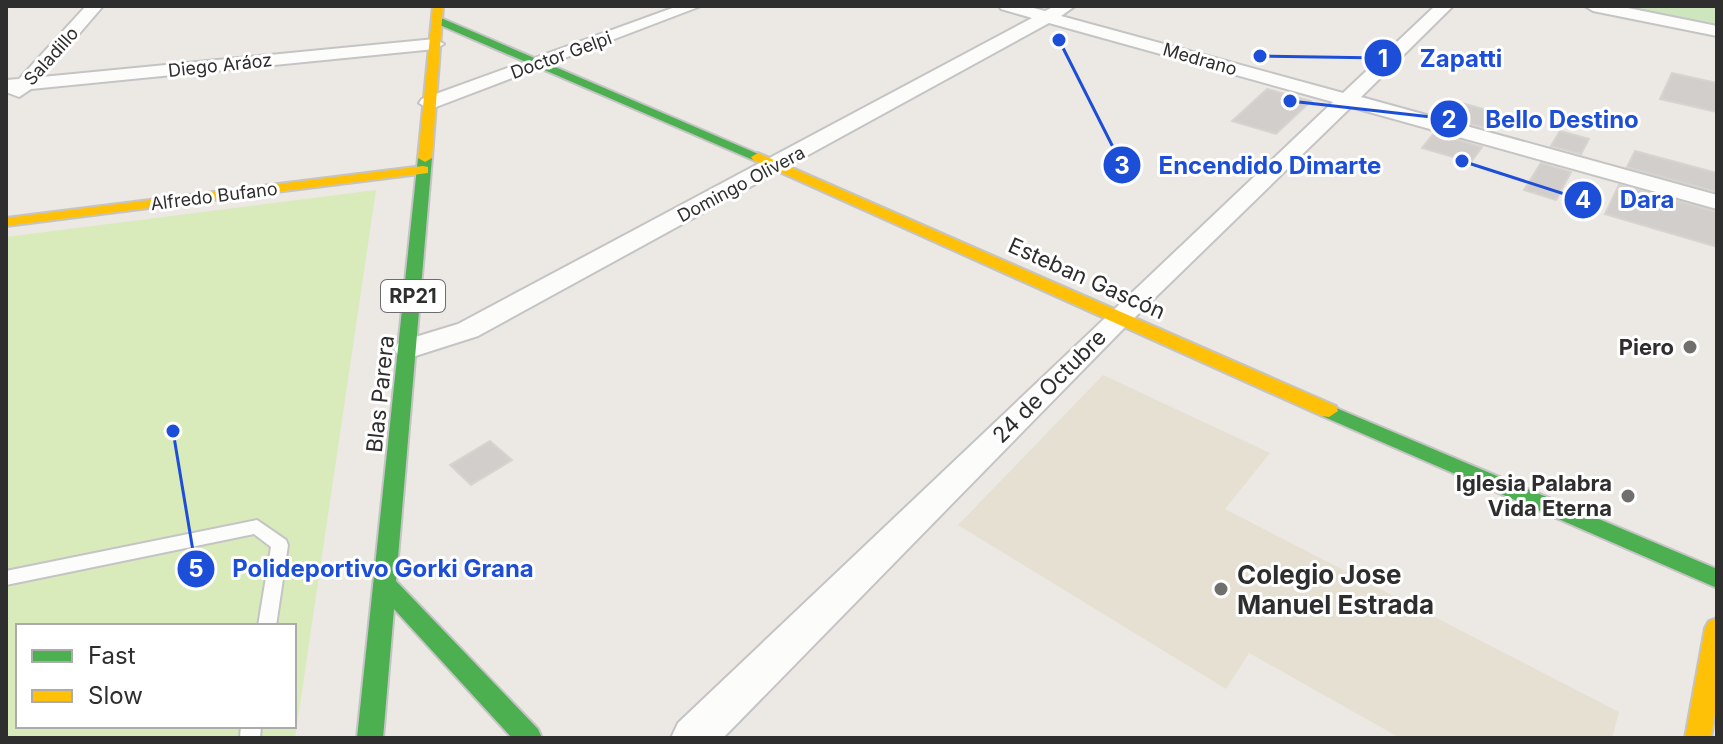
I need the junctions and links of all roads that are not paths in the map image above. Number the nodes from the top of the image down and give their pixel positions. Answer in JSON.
{"nodes":[{"id":1,"x":95,"y":6,"type":"edge"},
{"id":2,"x":693,"y":6,"type":"edge"},
{"id":3,"x":1007,"y":6,"type":"edge"},
{"id":4,"x":1445,"y":6,"type":"edge"},
{"id":5,"x":1593,"y":6,"type":"edge"},
{"id":6,"x":1057,"y":11,"type":"edge"},
{"id":7,"x":438,"y":13,"type":"edge"},
{"id":8,"x":1717,"y":31,"type":"edge"},
{"id":9,"x":435,"y":44,"type":"junction"},
{"id":10,"x":542,"y":62,"type":"junction"},
{"id":11,"x":27,"y":84,"type":"junction"},
{"id":12,"x":6,"y":86,"type":"edge"},
{"id":13,"x":1344,"y":100,"type":"junction"},
{"id":14,"x":429,"y":103,"type":"junction"},
{"id":15,"x":6,"y":105,"type":"edge"},
{"id":16,"x":778,"y":164,"type":"junction"},
{"id":17,"x":423,"y":170,"type":"junction"},
{"id":18,"x":1717,"y":202,"type":"edge"},
{"id":19,"x":6,"y":222,"type":"edge"},
{"id":20,"x":1117,"y":319,"type":"junction"},
{"id":21,"x":409,"y":349,"type":"junction"},
{"id":22,"x":6,"y":578,"type":"edge"},
{"id":23,"x":1717,"y":579,"type":"edge"},
{"id":24,"x":387,"y":586,"type":"junction"},
{"id":25,"x":267,"y":624,"type":"edge"},
{"id":26,"x":1717,"y":628,"type":"edge"},
{"id":27,"x":370,"y":738,"type":"edge"},
{"id":28,"x":529,"y":738,"type":"edge"},
{"id":29,"x":693,"y":738,"type":"edge"},
{"id":30,"x":1698,"y":738,"type":"edge"}],
"edges":[{"from":1,"to":11,"type":"street","name":"Saladillo"},
{"from":2,"to":10,"type":"street","name":"Doctor Gelpi"},
{"from":3,"to":6,"type":"street","name":"Medrano"},
{"from":4,"to":13,"type":"street","name":"24 de Octubre"},
{"from":5,"to":8,"type":"street"},
{"from":6,"to":13,"type":"street","name":"Medrano"},
{"from":6,"to":16,"type":"street","name":"Domingo Olivera"},
{"from":7,"to":9,"type":"street","name":"Blas Parera","number":"RP21"},
{"from":7,"to":10,"type":"street","name":"Esteban Gascón"},
{"from":9,"to":11,"type":"street","name":"Diego Aráoz"},
{"from":9,"to":14,"type":"street","name":"Blas Parera","number":"RP21"},
{"from":10,"to":14,"type":"street","name":"Doctor Gelpi"},
{"from":10,"to":16,"type":"street","name":"Esteban Gascón"},
{"from":11,"to":12,"type":"street","name":"Diego Aráoz"},
{"from":11,"to":15,"type":"street","name":"Saladillo"},
{"from":13,"to":18,"type":"street","name":"Medrano"},
{"from":13,"to":20,"type":"street","name":"24 de Octubre"},
{"from":14,"to":17,"type":"street","name":"Blas Parera","number":"RP21"},
{"from":16,"to":20,"type":"street","name":"Esteban Gascón"},
{"from":16,"to":21,"type":"street","name":"Domingo Olivera"},
{"from":17,"to":19,"type":"street","name":"Alfredo Bufano"},
{"from":17,"to":21,"type":"street","name":"Blas Parera","number":"RP21"},
{"from":20,"to":23,"type":"street","name":"Esteban Gascón"},
{"from":20,"to":29,"type":"street","name":"24 de Octubre"},
{"from":21,"to":24,"type":"street","name":"Blas Parera","number":"RP21"},
{"from":22,"to":25,"type":"lane"},
{"from":24,"to":27,"type":"street","name":"Blas Parera","number":"RP21"},
{"from":24,"to":28,"type":"street"},
{"from":26,"to":30,"type":"street"}]}
